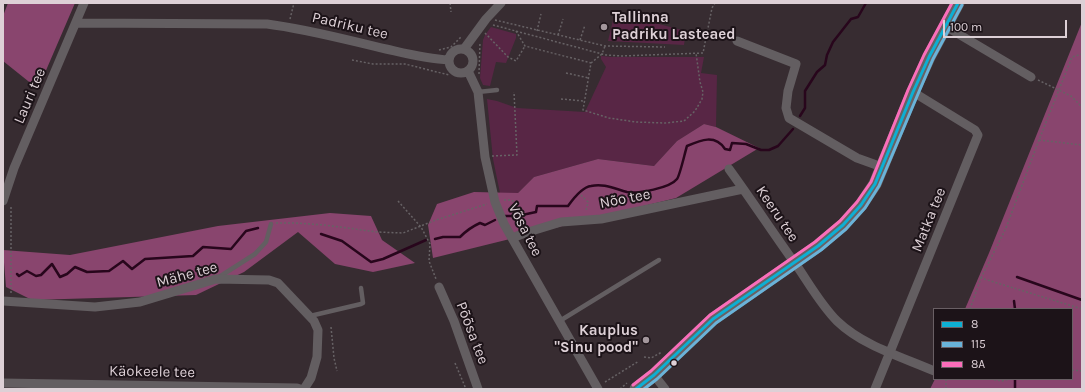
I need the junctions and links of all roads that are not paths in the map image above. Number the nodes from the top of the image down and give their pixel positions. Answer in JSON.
{"nodes":[{"id":1,"x":84,"y":3,"type":"edge"},
{"id":2,"x":501,"y":3,"type":"edge"},
{"id":3,"x":954,"y":4,"type":"edge"},
{"id":4,"x":76,"y":23,"type":"junction"},
{"id":5,"x":945,"y":26,"type":"junction"},
{"id":6,"x":738,"y":41,"type":"dead end"},
{"id":7,"x":464,"y":49,"type":"junction"},
{"id":8,"x":449,"y":60,"type":"junction"},
{"id":9,"x":468,"y":71,"type":"junction"},
{"id":10,"x":1031,"y":77,"type":"road end"},
{"id":11,"x":497,"y":90,"type":"dead end"},
{"id":12,"x":478,"y":92,"type":"junction"},
{"id":13,"x":913,"y":92,"type":"junction"},
{"id":14,"x":882,"y":167,"type":"junction"},
{"id":15,"x":729,"y":169,"type":"dead end"},
{"id":16,"x":744,"y":189,"type":"junction"},
{"id":17,"x":7,"y":200,"type":"edge"},
{"id":18,"x":271,"y":224,"type":"road end"},
{"id":19,"x":512,"y":238,"type":"junction"},
{"id":20,"x":659,"y":260,"type":"dead end"},
{"id":21,"x":794,"y":263,"type":"junction"},
{"id":22,"x":216,"y":279,"type":"junction"},
{"id":23,"x":439,"y":287,"type":"road end"},
{"id":24,"x":361,"y":288,"type":"dead end"},
{"id":25,"x":3,"y":301,"type":"edge"},
{"id":26,"x":310,"y":316,"type":"junction"},
{"id":27,"x":558,"y":322,"type":"junction"},
{"id":28,"x":890,"y":353,"type":"junction"},
{"id":29,"x":933,"y":371,"type":"edge"},
{"id":30,"x":654,"y":375,"type":"junction"},
{"id":31,"x":3,"y":383,"type":"edge"},
{"id":32,"x":601,"y":386,"type":"edge"},
{"id":33,"x":204,"y":388,"type":"edge"},
{"id":34,"x":300,"y":389,"type":"edge"},
{"id":35,"x":304,"y":389,"type":"edge"},
{"id":36,"x":478,"y":389,"type":"edge"},
{"id":37,"x":636,"y":389,"type":"edge"},
{"id":38,"x":665,"y":389,"type":"edge"},
{"id":39,"x":876,"y":389,"type":"edge"}],
"edges":[{"from":1,"to":4,"type":"street","name":"Lauri tee"},
{"from":2,"to":7,"type":"street"},
{"from":3,"to":5,"type":"main road"},
{"from":4,"to":8,"type":"street","name":"Padriku tee"},
{"from":4,"to":17,"type":"street","name":"Lauri tee"},
{"from":5,"to":10,"type":"street"},
{"from":5,"to":13,"type":"main road"},
{"from":6,"to":14,"type":"street"},
{"from":7,"to":8,"type":"street"},
{"from":7,"to":9,"type":"street"},
{"from":8,"to":9,"type":"street"},
{"from":9,"to":12,"type":"street","name":"Võsa tee"},
{"from":11,"to":12,"type":"lane"},
{"from":12,"to":19,"type":"street","name":"Võsa tee"},
{"from":13,"to":14,"type":"main road"},
{"from":13,"to":28,"type":"street","name":"Matka tee"},
{"from":14,"to":21,"type":"main road"},
{"from":15,"to":16,"type":"street","name":"Keeru tee"},
{"from":16,"to":19,"type":"street","name":"Nõo tee"},
{"from":16,"to":21,"type":"street","name":"Keeru tee"},
{"from":18,"to":22,"type":"lane"},
{"from":19,"to":27,"type":"street","name":"Võsa tee"},
{"from":20,"to":27,"type":"lane"},
{"from":21,"to":28,"type":"street","name":"Keeru tee"},
{"from":21,"to":30,"type":"main road"},
{"from":22,"to":25,"type":"street","name":"Mähe tee"},
{"from":22,"to":26,"type":"street","name":"Mähe tee"},
{"from":23,"to":36,"type":"street","name":"Põõsa tee"},
{"from":24,"to":26,"type":"lane"},
{"from":26,"to":35,"type":"street","name":"Mähe tee"},
{"from":27,"to":32,"type":"street","name":"Võsa tee"},
{"from":28,"to":29,"type":"street","name":"Keeru tee"},
{"from":28,"to":39,"type":"street","name":"Matka tee"},
{"from":30,"to":37,"type":"main road"},
{"from":30,"to":38,"type":"street"},
{"from":31,"to":33,"type":"street","name":"Käokeele tee"},
{"from":33,"to":34,"type":"street","name":"Käokeele tee"}]}
